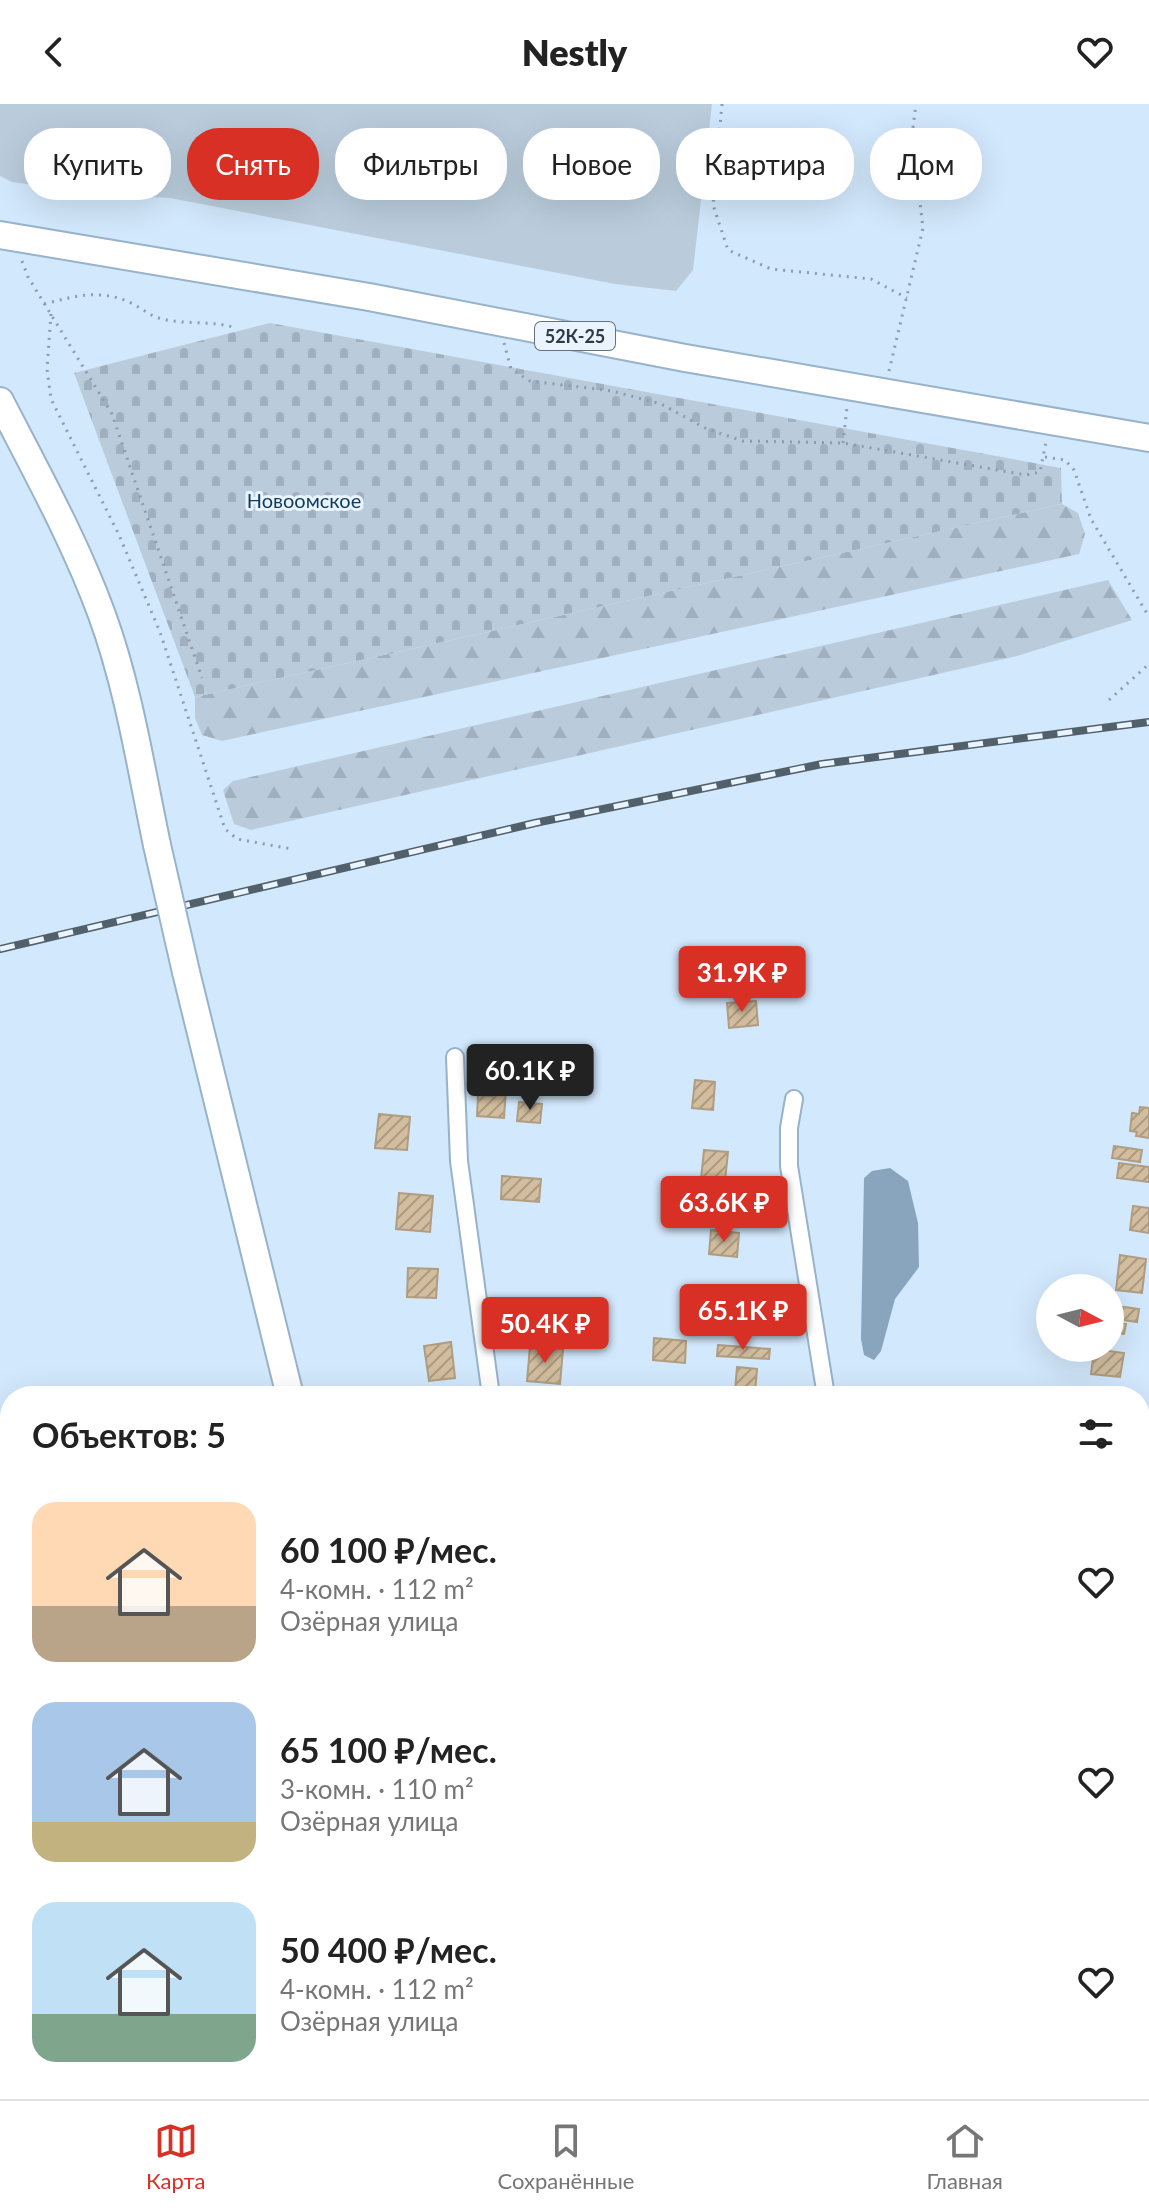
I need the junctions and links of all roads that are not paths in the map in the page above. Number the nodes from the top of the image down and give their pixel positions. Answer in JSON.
{"nodes":[{"id":1,"x":8,"y":237,"type":"edge"},
{"id":2,"x":0,"y":401,"type":"edge"},
{"id":3,"x":1149,"y":438,"type":"edge"},
{"id":4,"x":455,"y":1057,"type":"dead end"},
{"id":5,"x":794,"y":1099,"type":"dead end"},
{"id":6,"x":288,"y":1386,"type":"edge"},
{"id":7,"x":490,"y":1386,"type":"edge"},
{"id":8,"x":824,"y":1386,"type":"edge"}],
"edges":[{"from":1,"to":3,"type":"main road","number":"52К-25"},
{"from":2,"to":6,"type":"main road","bridge":true},
{"from":4,"to":7,"type":"street"},
{"from":5,"to":8,"type":"street"}]}
